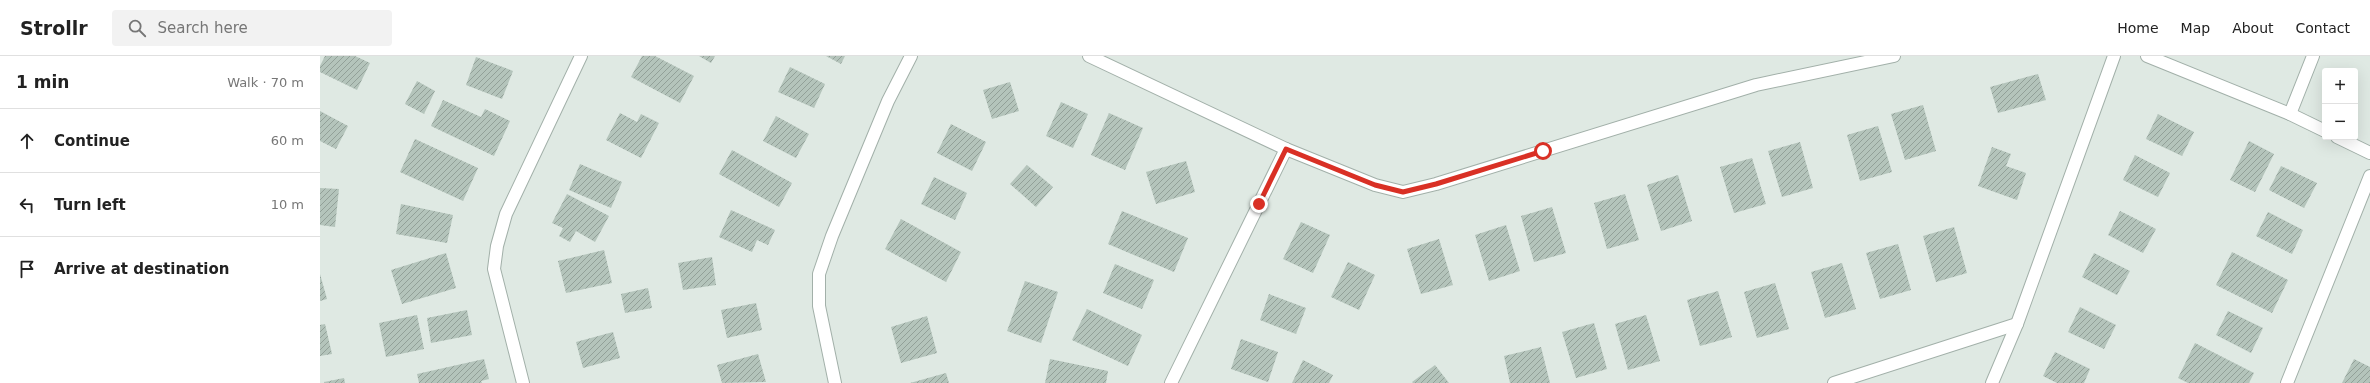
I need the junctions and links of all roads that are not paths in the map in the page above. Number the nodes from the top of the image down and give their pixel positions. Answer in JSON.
{"nodes":[{"id":1,"x":581,"y":56,"type":"edge"},
{"id":2,"x":911,"y":56,"type":"edge"},
{"id":3,"x":1089,"y":56,"type":"edge"},
{"id":4,"x":1894,"y":56,"type":"edge"},
{"id":5,"x":2114,"y":56,"type":"edge"},
{"id":6,"x":2147,"y":56,"type":"edge"},
{"id":7,"x":2313,"y":56,"type":"edge"},
{"id":8,"x":2290,"y":114,"type":"junction"},
{"id":9,"x":2322,"y":130,"type":"edge"},
{"id":10,"x":2343,"y":140,"type":"edge"},
{"id":11,"x":1286,"y":149,"type":"junction"},
{"id":12,"x":2370,"y":153,"type":"edge"},
{"id":13,"x":2370,"y":176,"type":"edge"},
{"id":14,"x":2017,"y":324,"type":"junction"},
{"id":15,"x":523,"y":383,"type":"edge"},
{"id":16,"x":835,"y":383,"type":"edge"},
{"id":17,"x":1171,"y":383,"type":"edge"},
{"id":18,"x":1834,"y":383,"type":"edge"},
{"id":19,"x":1992,"y":383,"type":"edge"},
{"id":20,"x":2287,"y":383,"type":"edge"}],
"edges":[{"from":1,"to":15,"type":"street"},
{"from":2,"to":16,"type":"street"},
{"from":3,"to":11,"type":"street"},
{"from":4,"to":11,"type":"street"},
{"from":5,"to":14,"type":"street"},
{"from":6,"to":8,"type":"street"},
{"from":7,"to":8,"type":"street"},
{"from":8,"to":9,"type":"street"},
{"from":10,"to":12,"type":"street"},
{"from":11,"to":17,"type":"street"},
{"from":13,"to":20,"type":"street"},
{"from":14,"to":18,"type":"street"},
{"from":14,"to":19,"type":"street"}]}
